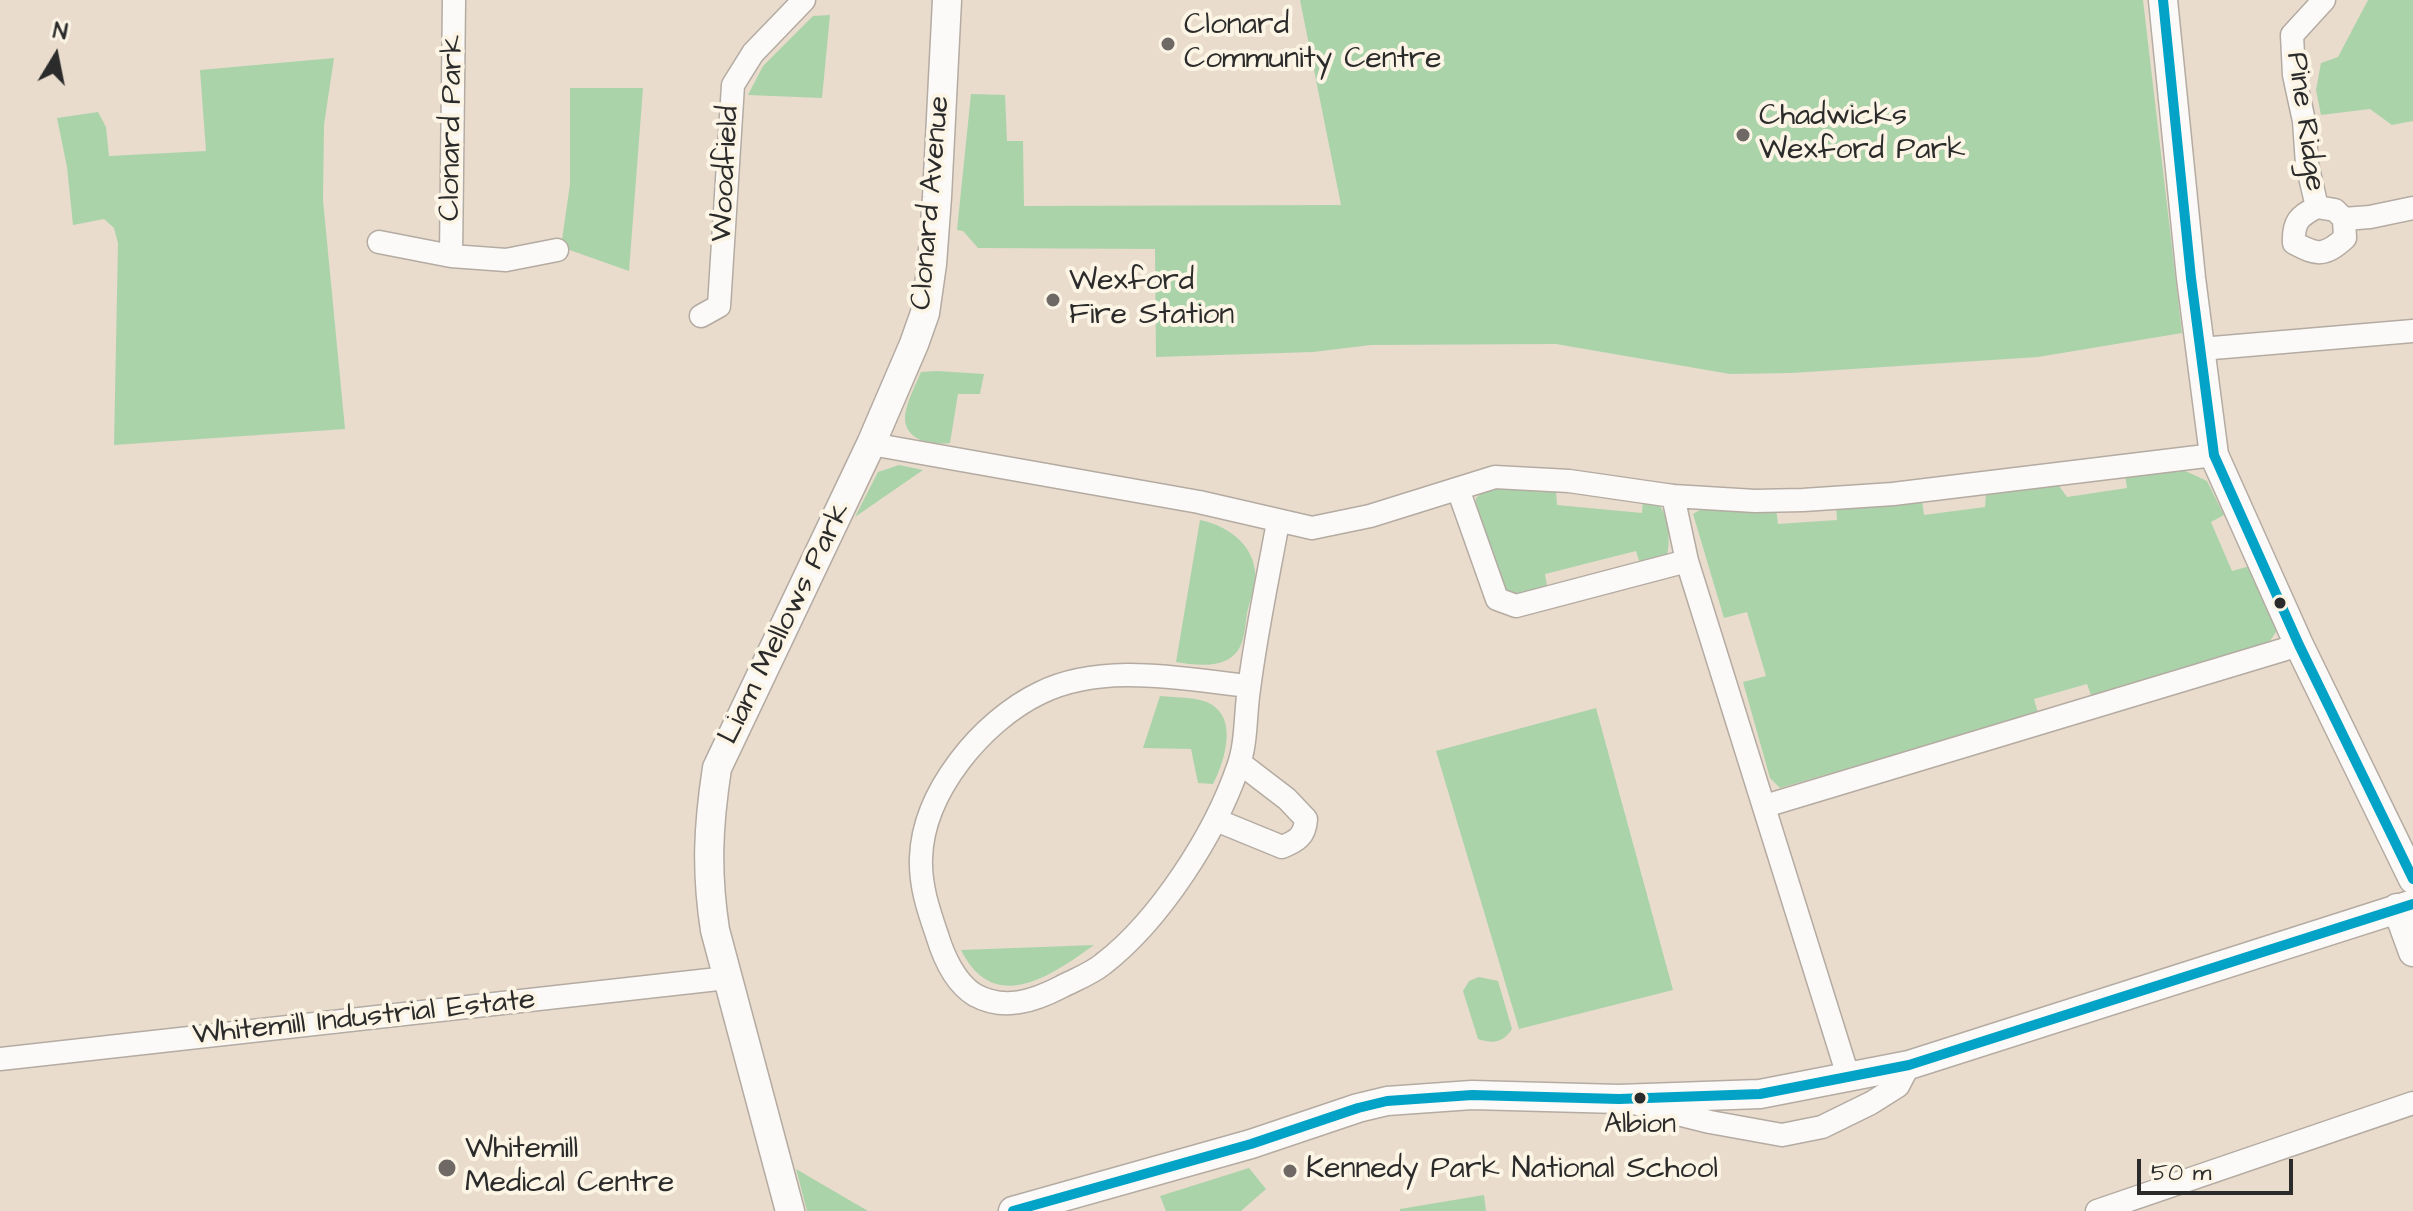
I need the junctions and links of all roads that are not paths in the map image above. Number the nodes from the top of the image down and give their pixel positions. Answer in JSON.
{"nodes":[{"id":1,"x":454,"y":0,"type":"edge"},
{"id":2,"x":804,"y":0,"type":"edge"},
{"id":3,"x":947,"y":0,"type":"edge"},
{"id":4,"x":2163,"y":0,"type":"edge"},
{"id":5,"x":2324,"y":0,"type":"edge"},
{"id":6,"x":2317,"y":207,"type":"junction"},
{"id":7,"x":2413,"y":208,"type":"edge"},
{"id":8,"x":2344,"y":219,"type":"junction"},
{"id":9,"x":379,"y":242,"type":"dead end"},
{"id":10,"x":557,"y":250,"type":"dead end"},
{"id":11,"x":451,"y":256,"type":"junction"},
{"id":12,"x":701,"y":316,"type":"dead end"},
{"id":13,"x":2413,"y":331,"type":"edge"},
{"id":14,"x":2201,"y":349,"type":"junction"},
{"id":15,"x":871,"y":444,"type":"junction"},
{"id":16,"x":2214,"y":455,"type":"junction"},
{"id":17,"x":1458,"y":489,"type":"junction"},
{"id":18,"x":1673,"y":496,"type":"junction"},
{"id":19,"x":1278,"y":522,"type":"junction"},
{"id":20,"x":1687,"y":561,"type":"junction"},
{"id":21,"x":2299,"y":645,"type":"junction"},
{"id":22,"x":1249,"y":686,"type":"junction"},
{"id":23,"x":1240,"y":763,"type":"junction"},
{"id":24,"x":1765,"y":806,"type":"junction"},
{"id":25,"x":1216,"y":820,"type":"junction"},
{"id":26,"x":2413,"y":879,"type":"edge"},
{"id":27,"x":2405,"y":906,"type":"edge"},
{"id":28,"x":2413,"y":952,"type":"edge"},
{"id":29,"x":727,"y":978,"type":"junction"},
{"id":30,"x":0,"y":1059,"type":"edge"},
{"id":31,"x":1909,"y":1065,"type":"junction"},
{"id":32,"x":1849,"y":1079,"type":"junction"},
{"id":33,"x":1619,"y":1099,"type":"junction"},
{"id":34,"x":2413,"y":1103,"type":"edge"},
{"id":35,"x":790,"y":1211,"type":"edge"},
{"id":36,"x":1013,"y":1211,"type":"edge"},
{"id":37,"x":2097,"y":1211,"type":"edge"}],
"edges":[{"from":1,"to":11,"type":"street","name":"Clonard Park"},
{"from":2,"to":12,"type":"street","name":"Woodfield"},
{"from":3,"to":15,"type":"street","name":"Clonard Avenue"},
{"from":4,"to":14,"type":"street"},
{"from":5,"to":6,"type":"street","name":"Pine Ridge"},
{"from":6,"to":8,"type":"street","name":"Pine Ridge"},
{"from":6,"to":8,"type":"street","name":"Pine Ridge"},
{"from":7,"to":8,"type":"street","name":"Pine Ridge"},
{"from":9,"to":11,"type":"street","name":"Clonard Park"},
{"from":10,"to":11,"type":"street","name":"Clonard Park"},
{"from":13,"to":14,"type":"street"},
{"from":14,"to":16,"type":"street"},
{"from":15,"to":19,"type":"street"},
{"from":15,"to":29,"type":"street","name":"Liam Mellows Park"},
{"from":16,"to":18,"type":"street"},
{"from":16,"to":21,"type":"street"},
{"from":17,"to":18,"type":"street"},
{"from":17,"to":19,"type":"street"},
{"from":17,"to":20,"type":"street"},
{"from":18,"to":20,"type":"street"},
{"from":19,"to":22,"type":"street"},
{"from":20,"to":24,"type":"street"},
{"from":21,"to":24,"type":"street"},
{"from":21,"to":26,"type":"street"},
{"from":22,"to":23,"type":"street"},
{"from":22,"to":25,"type":"street"},
{"from":23,"to":25,"type":"street"},
{"from":23,"to":25,"type":"street"},
{"from":24,"to":32,"type":"street"},
{"from":27,"to":28,"type":"street"},
{"from":27,"to":31,"type":"street"},
{"from":29,"to":30,"type":"street","name":"Whitemill Industrial Estate"},
{"from":29,"to":35,"type":"street","name":"Liam Mellows Park"},
{"from":31,"to":32,"type":"street"},
{"from":31,"to":33,"type":"street"},
{"from":32,"to":33,"type":"street"},
{"from":33,"to":36,"type":"street"},
{"from":34,"to":37,"type":"street"}]}
